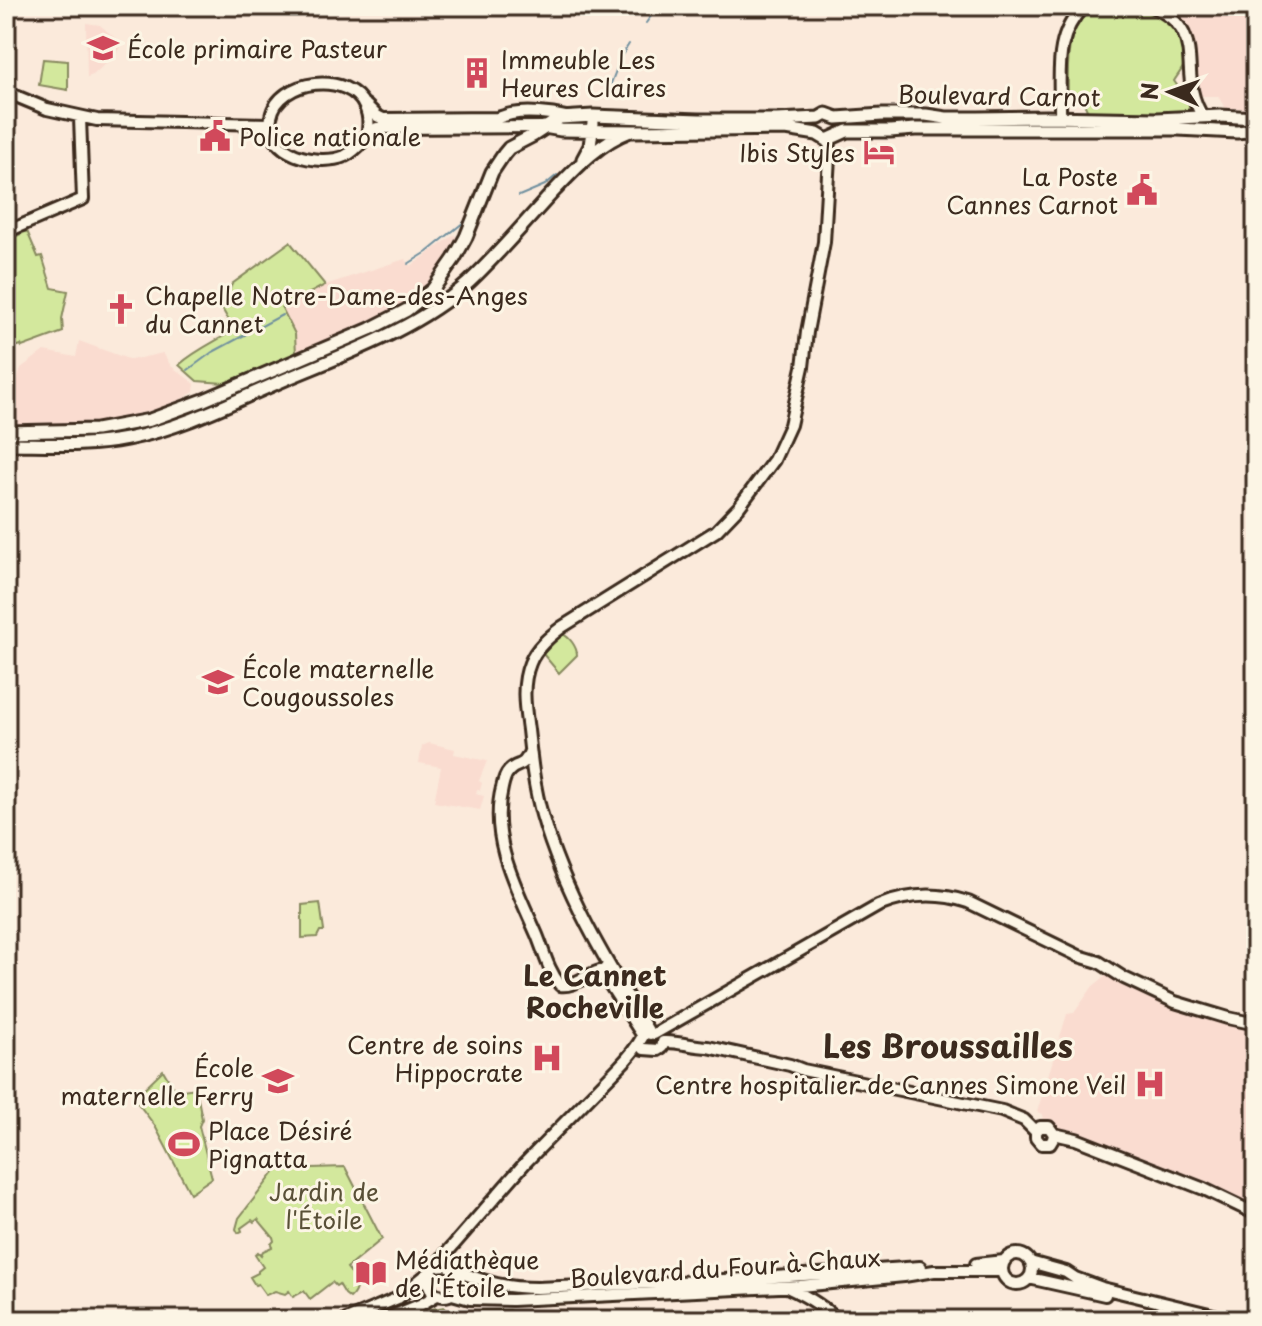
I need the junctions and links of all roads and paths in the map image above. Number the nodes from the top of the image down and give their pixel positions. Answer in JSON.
{"nodes":[{"id":1,"x":1084,"y":6,"type":"edge"},
{"id":2,"x":1151,"y":6,"type":"edge"},
{"id":3,"x":6,"y":92,"type":"edge"},
{"id":4,"x":1059,"y":95,"type":"junction"},
{"id":5,"x":365,"y":104,"type":"junction"},
{"id":6,"x":593,"y":116,"type":"junction"},
{"id":7,"x":566,"y":117,"type":"junction"},
{"id":8,"x":1047,"y":117,"type":"junction"},
{"id":9,"x":1060,"y":117,"type":"junction"},
{"id":10,"x":1203,"y":117,"type":"junction"},
{"id":11,"x":80,"y":118,"type":"junction"},
{"id":12,"x":819,"y":118,"type":"junction"},
{"id":13,"x":837,"y":118,"type":"junction"},
{"id":14,"x":1256,"y":118,"type":"edge"},
{"id":15,"x":270,"y":124,"type":"junction"},
{"id":16,"x":544,"y":127,"type":"junction"},
{"id":17,"x":593,"y":130,"type":"junction"},
{"id":18,"x":1256,"y":130,"type":"edge"},
{"id":19,"x":630,"y":131,"type":"junction"},
{"id":20,"x":817,"y":134,"type":"junction"},
{"id":21,"x":367,"y":137,"type":"junction"},
{"id":22,"x":834,"y":137,"type":"junction"},
{"id":23,"x":581,"y":163,"type":"junction"},
{"id":24,"x":6,"y":232,"type":"edge"},
{"id":25,"x":6,"y":432,"type":"edge"},
{"id":26,"x":6,"y":444,"type":"edge"},
{"id":27,"x":530,"y":751,"type":"junction"},
{"id":28,"x":521,"y":765,"type":"junction"},
{"id":29,"x":534,"y":780,"type":"junction"},
{"id":30,"x":608,"y":965,"type":"junction"},
{"id":31,"x":590,"y":973,"type":"junction"},
{"id":32,"x":1256,"y":1024,"type":"edge"},
{"id":33,"x":652,"y":1038,"type":"junction"},
{"id":34,"x":1256,"y":1214,"type":"edge"},
{"id":35,"x":456,"y":1244,"type":"junction"},
{"id":36,"x":1030,"y":1262,"type":"junction"},
{"id":37,"x":1002,"y":1266,"type":"junction"},
{"id":38,"x":433,"y":1269,"type":"junction"},
{"id":39,"x":455,"y":1269,"type":"junction"},
{"id":40,"x":1029,"y":1278,"type":"junction"},
{"id":41,"x":747,"y":1279,"type":"junction"},
{"id":42,"x":817,"y":1279,"type":"junction"},
{"id":43,"x":786,"y":1287,"type":"junction"},
{"id":44,"x":800,"y":1289,"type":"junction"},
{"id":45,"x":452,"y":1294,"type":"junction"},
{"id":46,"x":437,"y":1295,"type":"junction"},
{"id":47,"x":470,"y":1299,"type":"junction"},
{"id":48,"x":815,"y":1302,"type":"junction"},
{"id":49,"x":420,"y":1305,"type":"junction"},
{"id":50,"x":346,"y":1320,"type":"edge"},
{"id":51,"x":383,"y":1320,"type":"edge"},
{"id":52,"x":837,"y":1320,"type":"edge"},
{"id":53,"x":1212,"y":1320,"type":"edge"},
{"id":54,"x":1234,"y":1320,"type":"edge"}],
"edges":[{"from":1,"to":4,"type":"street"},
{"from":2,"to":10,"type":"street"},
{"from":3,"to":11,"type":"street"},
{"from":4,"to":8,"type":"street"},
{"from":4,"to":9,"type":"street"},
{"from":5,"to":7,"type":"street"},
{"from":5,"to":15,"type":"street"},
{"from":5,"to":21,"type":"street"},
{"from":6,"to":7,"type":"main road"},
{"from":6,"to":12,"type":"main road"},
{"from":6,"to":17,"type":"main road"},
{"from":7,"to":16,"type":"main road"},
{"from":8,"to":9,"type":"main road","name":"Boulevard Carnot"},
{"from":8,"to":13,"type":"main road","name":"Boulevard Carnot"},
{"from":9,"to":10,"type":"main road","name":"Boulevard Carnot"},
{"from":10,"to":14,"type":"main road","name":"Boulevard Carnot"},
{"from":11,"to":15,"type":"street"},
{"from":11,"to":24,"type":"street"},
{"from":12,"to":13,"type":"main road"},
{"from":12,"to":20,"type":"main road"},
{"from":13,"to":22,"type":"main road"},
{"from":15,"to":21,"type":"street"},
{"from":16,"to":17,"type":"main road"},
{"from":16,"to":21,"type":"street"},
{"from":16,"to":25,"type":"main road"},
{"from":17,"to":19,"type":"main road"},
{"from":17,"to":23,"type":"main road"},
{"from":18,"to":22,"type":"main road","name":"Boulevard Carnot"},
{"from":19,"to":20,"type":"main road"},
{"from":19,"to":23,"type":"main road"},
{"from":20,"to":22,"type":"main road"},
{"from":22,"to":27,"type":"street"},
{"from":23,"to":26,"type":"main road"},
{"from":27,"to":28,"type":"street"},
{"from":27,"to":29,"type":"street"},
{"from":28,"to":29,"type":"street"},
{"from":28,"to":31,"type":"street"},
{"from":29,"to":30,"type":"street"},
{"from":30,"to":31,"type":"street"},
{"from":30,"to":33,"type":"street"},
{"from":31,"to":33,"type":"street"},
{"from":32,"to":33,"type":"street"},
{"from":33,"to":34,"type":"street"},
{"from":33,"to":35,"type":"street"},
{"from":35,"to":38,"type":"street"},
{"from":35,"to":39,"type":"street"},
{"from":36,"to":37,"type":"street"},
{"from":36,"to":40,"type":"street"},
{"from":36,"to":54,"type":"street"},
{"from":37,"to":40,"type":"street"},
{"from":37,"to":42,"type":"street","name":"Boulevard du Four à Chaux"},
{"from":38,"to":39,"type":"street"},
{"from":38,"to":46,"type":"street"},
{"from":38,"to":50,"type":"street"},
{"from":39,"to":41,"type":"street","name":"Boulevard du Four à Chaux"},
{"from":39,"to":45,"type":"street"},
{"from":40,"to":53,"type":"street"},
{"from":41,"to":42,"type":"street","name":"Boulevard du Four à Chaux"},
{"from":41,"to":43,"type":"street"},
{"from":42,"to":44,"type":"street","name":"Boulevard du Four à Chaux"},
{"from":42,"to":48,"type":"street"},
{"from":43,"to":44,"type":"street"},
{"from":43,"to":47,"type":"street","name":"Boulevard du Four à Chaux"},
{"from":44,"to":48,"type":"street"},
{"from":45,"to":46,"type":"street"},
{"from":45,"to":47,"type":"street","name":"Boulevard du Four à Chaux"},
{"from":46,"to":49,"type":"street"},
{"from":47,"to":49,"type":"street"},
{"from":48,"to":52,"type":"street"},
{"from":49,"to":51,"type":"street"}]}
